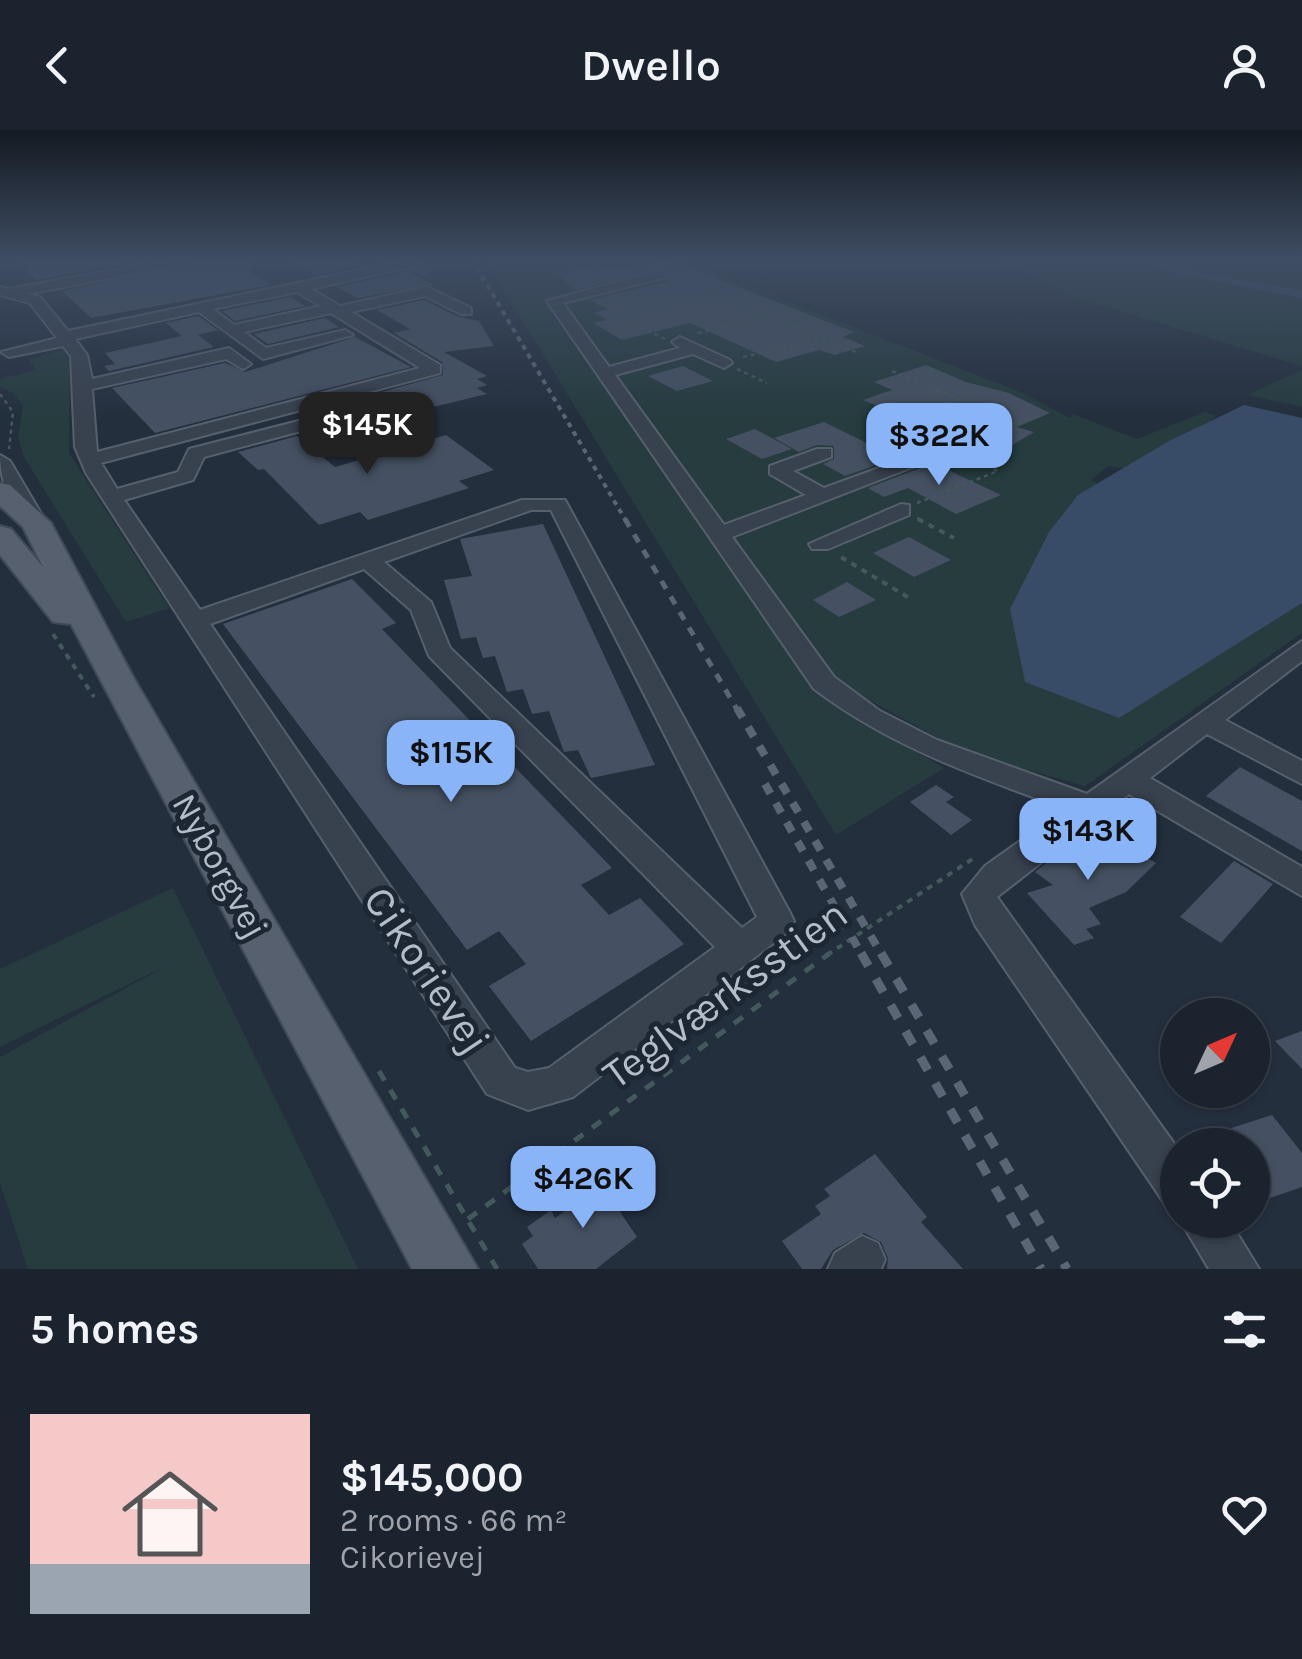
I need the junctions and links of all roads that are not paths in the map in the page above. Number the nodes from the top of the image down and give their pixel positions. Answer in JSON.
{"nodes":[{"id":1,"x":45,"y":312,"type":"edge"},
{"id":2,"x":183,"y":312,"type":"edge"},
{"id":3,"x":208,"y":312,"type":"edge"},
{"id":4,"x":320,"y":312,"type":"edge"},
{"id":5,"x":340,"y":312,"type":"edge"},
{"id":6,"x":562,"y":312,"type":"edge"},
{"id":7,"x":232,"y":330,"type":"junction"},
{"id":8,"x":344,"y":334,"type":"dead end"},
{"id":9,"x":67,"y":338,"type":"junction"},
{"id":10,"x":674,"y":339,"type":"road end"},
{"id":11,"x":695,"y":348,"type":"junction"},
{"id":12,"x":9,"y":352,"type":"dead end"},
{"id":13,"x":724,"y":363,"type":"road end"},
{"id":14,"x":243,"y":364,"type":"dead end"},
{"id":15,"x":604,"y":373,"type":"junction"},
{"id":16,"x":84,"y":386,"type":"junction"},
{"id":17,"x":907,"y":419,"type":"road end"},
{"id":18,"x":340,"y":426,"type":"dead end"},
{"id":19,"x":824,"y":453,"type":"dead end"},
{"id":20,"x":89,"y":460,"type":"junction"},
{"id":21,"x":0,"y":461,"type":"edge"},
{"id":22,"x":0,"y":492,"type":"edge"},
{"id":23,"x":823,"y":496,"type":"junction"},
{"id":24,"x":111,"y":497,"type":"junction"},
{"id":25,"x":801,"y":504,"type":"junction"},
{"id":26,"x":901,"y":510,"type":"road end"},
{"id":27,"x":36,"y":524,"type":"junction"},
{"id":28,"x":850,"y":532,"type":"junction"},
{"id":29,"x":720,"y":534,"type":"junction"},
{"id":30,"x":0,"y":535,"type":"edge"},
{"id":31,"x":820,"y":544,"type":"road end"},
{"id":32,"x":367,"y":560,"type":"junction"},
{"id":33,"x":193,"y":620,"type":"junction"},
{"id":34,"x":1302,"y":650,"type":"edge"},
{"id":35,"x":114,"y":675,"type":"junction"},
{"id":36,"x":1206,"y":721,"type":"junction"},
{"id":37,"x":1302,"y":774,"type":"edge"},
{"id":38,"x":1128,"y":780,"type":"junction"},
{"id":39,"x":1094,"y":808,"type":"junction"},
{"id":40,"x":1302,"y":883,"type":"edge"},
{"id":41,"x":740,"y":949,"type":"junction"},
{"id":42,"x":1160,"y":1160,"type":"edge"},
{"id":43,"x":1214,"y":1238,"type":"edge"},
{"id":44,"x":445,"y":1269,"type":"edge"},
{"id":45,"x":1236,"y":1269,"type":"edge"}],
"edges":[{"from":1,"to":9,"type":"street","name":"Cikorievej"},
{"from":2,"to":9,"type":"street"},
{"from":3,"to":7,"type":"street"},
{"from":4,"to":7,"type":"street"},
{"from":5,"to":20,"type":"street"},
{"from":6,"to":15,"type":"street"},
{"from":7,"to":8,"type":"street"},
{"from":9,"to":12,"type":"street"},
{"from":9,"to":16,"type":"street","name":"Cikorievej"},
{"from":10,"to":11,"type":"street"},
{"from":11,"to":13,"type":"street"},
{"from":11,"to":15,"type":"street"},
{"from":14,"to":16,"type":"street"},
{"from":15,"to":29,"type":"street"},
{"from":16,"to":20,"type":"street","name":"Cikorievej"},
{"from":17,"to":23,"type":"street"},
{"from":18,"to":24,"type":"street"},
{"from":19,"to":23,"type":"street"},
{"from":20,"to":24,"type":"street","name":"Cikorievej"},
{"from":21,"to":27,"type":"street","name":"Nyborgvej"},
{"from":22,"to":27,"type":"main road"},
{"from":23,"to":25,"type":"street"},
{"from":24,"to":33,"type":"street","name":"Cikorievej"},
{"from":25,"to":28,"type":"street"},
{"from":25,"to":29,"type":"street"},
{"from":26,"to":28,"type":"street"},
{"from":27,"to":35,"type":"main road","name":"Nyborgvej"},
{"from":28,"to":31,"type":"street"},
{"from":29,"to":39,"type":"street"},
{"from":30,"to":35,"type":"main road"},
{"from":32,"to":33,"type":"street","name":"Cikorievej"},
{"from":32,"to":41,"type":"street"},
{"from":32,"to":41,"type":"street","name":"Cikorievej"},
{"from":33,"to":41,"type":"street","name":"Cikorievej"},
{"from":34,"to":36,"type":"street"},
{"from":35,"to":44,"type":"main road","name":"Nyborgvej"},
{"from":36,"to":37,"type":"street"},
{"from":36,"to":38,"type":"street"},
{"from":38,"to":39,"type":"street"},
{"from":38,"to":40,"type":"street"},
{"from":39,"to":42,"type":"street"},
{"from":43,"to":45,"type":"street"}]}
